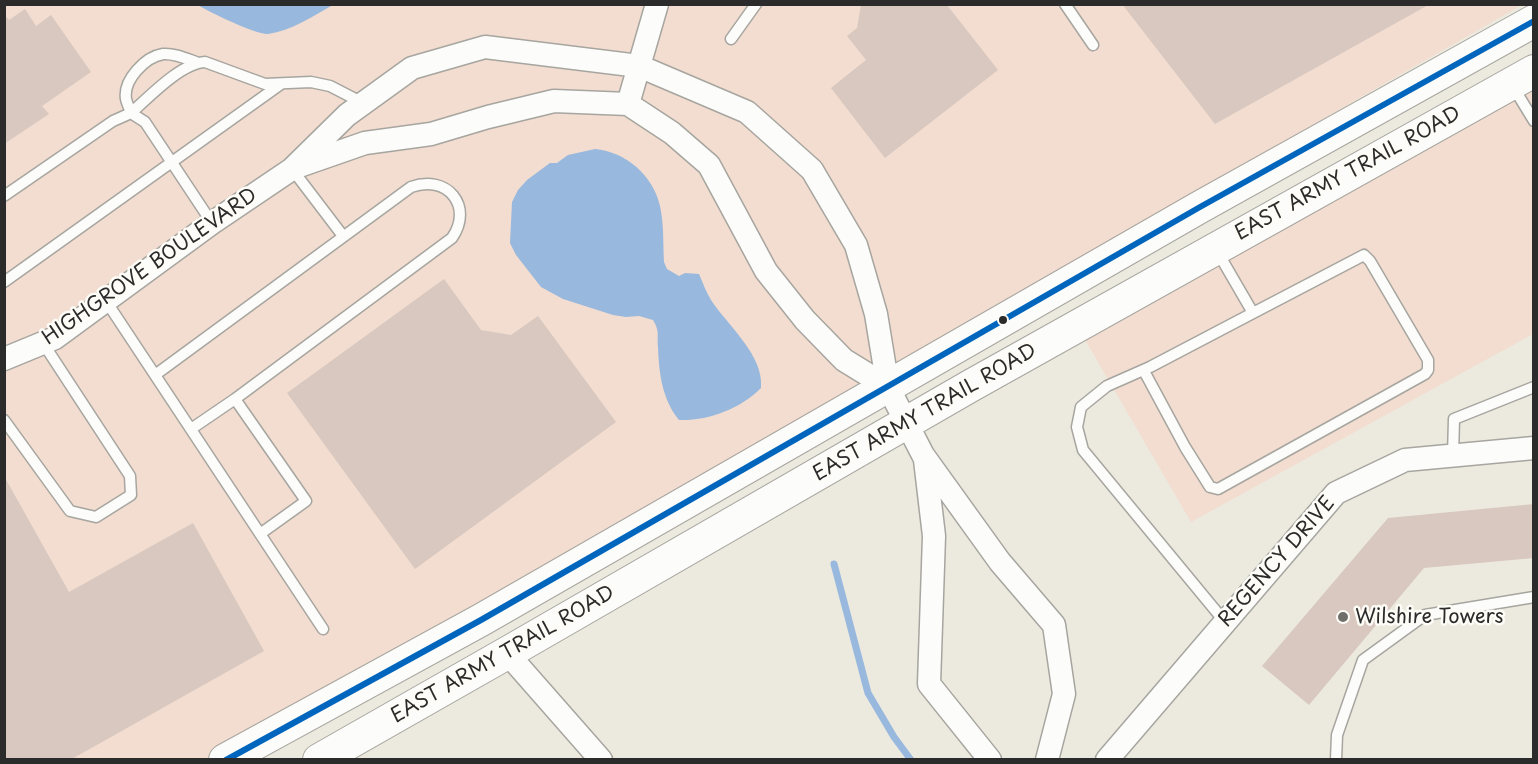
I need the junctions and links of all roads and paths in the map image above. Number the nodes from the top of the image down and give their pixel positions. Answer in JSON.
{"nodes":[{"id":1,"x":657,"y":4,"type":"edge"},
{"id":2,"x":756,"y":4,"type":"edge"},
{"id":3,"x":1065,"y":4,"type":"edge"},
{"id":4,"x":1533,"y":21,"type":"edge"},
{"id":5,"x":731,"y":39,"type":"dead end"},
{"id":6,"x":1093,"y":45,"type":"dead end"},
{"id":7,"x":196,"y":62,"type":"junction"},
{"id":8,"x":639,"y":66,"type":"junction"},
{"id":9,"x":1522,"y":77,"type":"edge"},
{"id":10,"x":281,"y":84,"type":"junction"},
{"id":11,"x":363,"y":103,"type":"junction"},
{"id":12,"x":628,"y":104,"type":"junction"},
{"id":13,"x":131,"y":113,"type":"junction"},
{"id":14,"x":1533,"y":121,"type":"edge"},
{"id":15,"x":172,"y":163,"type":"junction"},
{"id":16,"x":292,"y":169,"type":"junction"},
{"id":17,"x":4,"y":196,"type":"edge"},
{"id":18,"x":212,"y":223,"type":"junction"},
{"id":19,"x":343,"y":236,"type":"junction"},
{"id":20,"x":1215,"y":248,"type":"junction"},
{"id":21,"x":4,"y":282,"type":"edge"},
{"id":22,"x":106,"y":301,"type":"junction"},
{"id":23,"x":1253,"y":313,"type":"junction"},
{"id":24,"x":43,"y":343,"type":"junction"},
{"id":25,"x":4,"y":359,"type":"edge"},
{"id":26,"x":1144,"y":370,"type":"junction"},
{"id":27,"x":154,"y":375,"type":"junction"},
{"id":28,"x":888,"y":387,"type":"junction"},
{"id":29,"x":1533,"y":387,"type":"edge"},
{"id":30,"x":236,"y":399,"type":"junction"},
{"id":31,"x":4,"y":420,"type":"edge"},
{"id":32,"x":907,"y":423,"type":"junction"},
{"id":33,"x":191,"y":429,"type":"junction"},
{"id":34,"x":1533,"y":448,"type":"edge"},
{"id":35,"x":1453,"y":456,"type":"junction"},
{"id":36,"x":925,"y":459,"type":"junction"},
{"id":37,"x":260,"y":534,"type":"junction"},
{"id":38,"x":1533,"y":597,"type":"edge"},
{"id":39,"x":1225,"y":622,"type":"junction"},
{"id":40,"x":323,"y":629,"type":"dead end"},
{"id":41,"x":507,"y":653,"type":"junction"},
{"id":42,"x":225,"y":759,"type":"edge"},
{"id":43,"x":318,"y":759,"type":"edge"},
{"id":44,"x":601,"y":759,"type":"edge"},
{"id":45,"x":990,"y":759,"type":"edge"},
{"id":46,"x":1047,"y":759,"type":"edge"},
{"id":47,"x":1107,"y":759,"type":"edge"},
{"id":48,"x":1336,"y":759,"type":"edge"}],
"edges":[{"from":1,"to":8,"type":"street"},
{"from":2,"to":5,"type":"lane"},
{"from":3,"to":6,"type":"lane"},
{"from":4,"to":28,"type":"main road","name":"EAST ARMY TRAIL ROAD"},
{"from":7,"to":10,"type":"lane"},
{"from":7,"to":13,"type":"lane"},
{"from":7,"to":13,"type":"lane"},
{"from":8,"to":11,"type":"street","name":"HIGHGROVE BOULEVARD"},
{"from":8,"to":12,"type":"street"},
{"from":8,"to":28,"type":"street"},
{"from":9,"to":14,"type":"lane"},
{"from":9,"to":20,"type":"main road","name":"EAST ARMY TRAIL ROAD"},
{"from":10,"to":11,"type":"lane"},
{"from":10,"to":15,"type":"lane"},
{"from":11,"to":16,"type":"street","name":"HIGHGROVE BOULEVARD"},
{"from":12,"to":16,"type":"street","name":"HIGHGROVE BOULEVARD"},
{"from":12,"to":28,"type":"street"},
{"from":13,"to":15,"type":"lane"},
{"from":13,"to":17,"type":"lane"},
{"from":15,"to":18,"type":"lane"},
{"from":15,"to":21,"type":"lane"},
{"from":16,"to":18,"type":"street","name":"HIGHGROVE BOULEVARD"},
{"from":16,"to":19,"type":"lane"},
{"from":18,"to":22,"type":"street","name":"HIGHGROVE BOULEVARD"},
{"from":19,"to":27,"type":"lane"},
{"from":19,"to":30,"type":"lane"},
{"from":20,"to":23,"type":"lane"},
{"from":20,"to":32,"type":"main road","name":"EAST ARMY TRAIL ROAD"},
{"from":22,"to":24,"type":"street","name":"HIGHGROVE BOULEVARD"},
{"from":22,"to":27,"type":"lane"},
{"from":23,"to":26,"type":"lane"},
{"from":23,"to":26,"type":"lane"},
{"from":24,"to":25,"type":"street","name":"HIGHGROVE BOULEVARD"},
{"from":24,"to":31,"type":"lane"},
{"from":26,"to":39,"type":"lane"},
{"from":27,"to":33,"type":"lane"},
{"from":28,"to":32,"type":"street"},
{"from":28,"to":42,"type":"main road","name":"EAST ARMY TRAIL ROAD"},
{"from":29,"to":35,"type":"lane"},
{"from":30,"to":33,"type":"lane"},
{"from":30,"to":37,"type":"lane"},
{"from":32,"to":36,"type":"street"},
{"from":32,"to":41,"type":"main road","name":"EAST ARMY TRAIL ROAD"},
{"from":33,"to":37,"type":"lane"},
{"from":34,"to":35,"type":"street","name":"REGENCY DRIVE"},
{"from":35,"to":39,"type":"street","name":"REGENCY DRIVE"},
{"from":36,"to":45,"type":"street"},
{"from":36,"to":46,"type":"street"},
{"from":37,"to":40,"type":"lane"},
{"from":38,"to":48,"type":"lane"},
{"from":39,"to":47,"type":"street","name":"REGENCY DRIVE"},
{"from":41,"to":43,"type":"main road","name":"EAST ARMY TRAIL ROAD"},
{"from":41,"to":44,"type":"street"}]}
